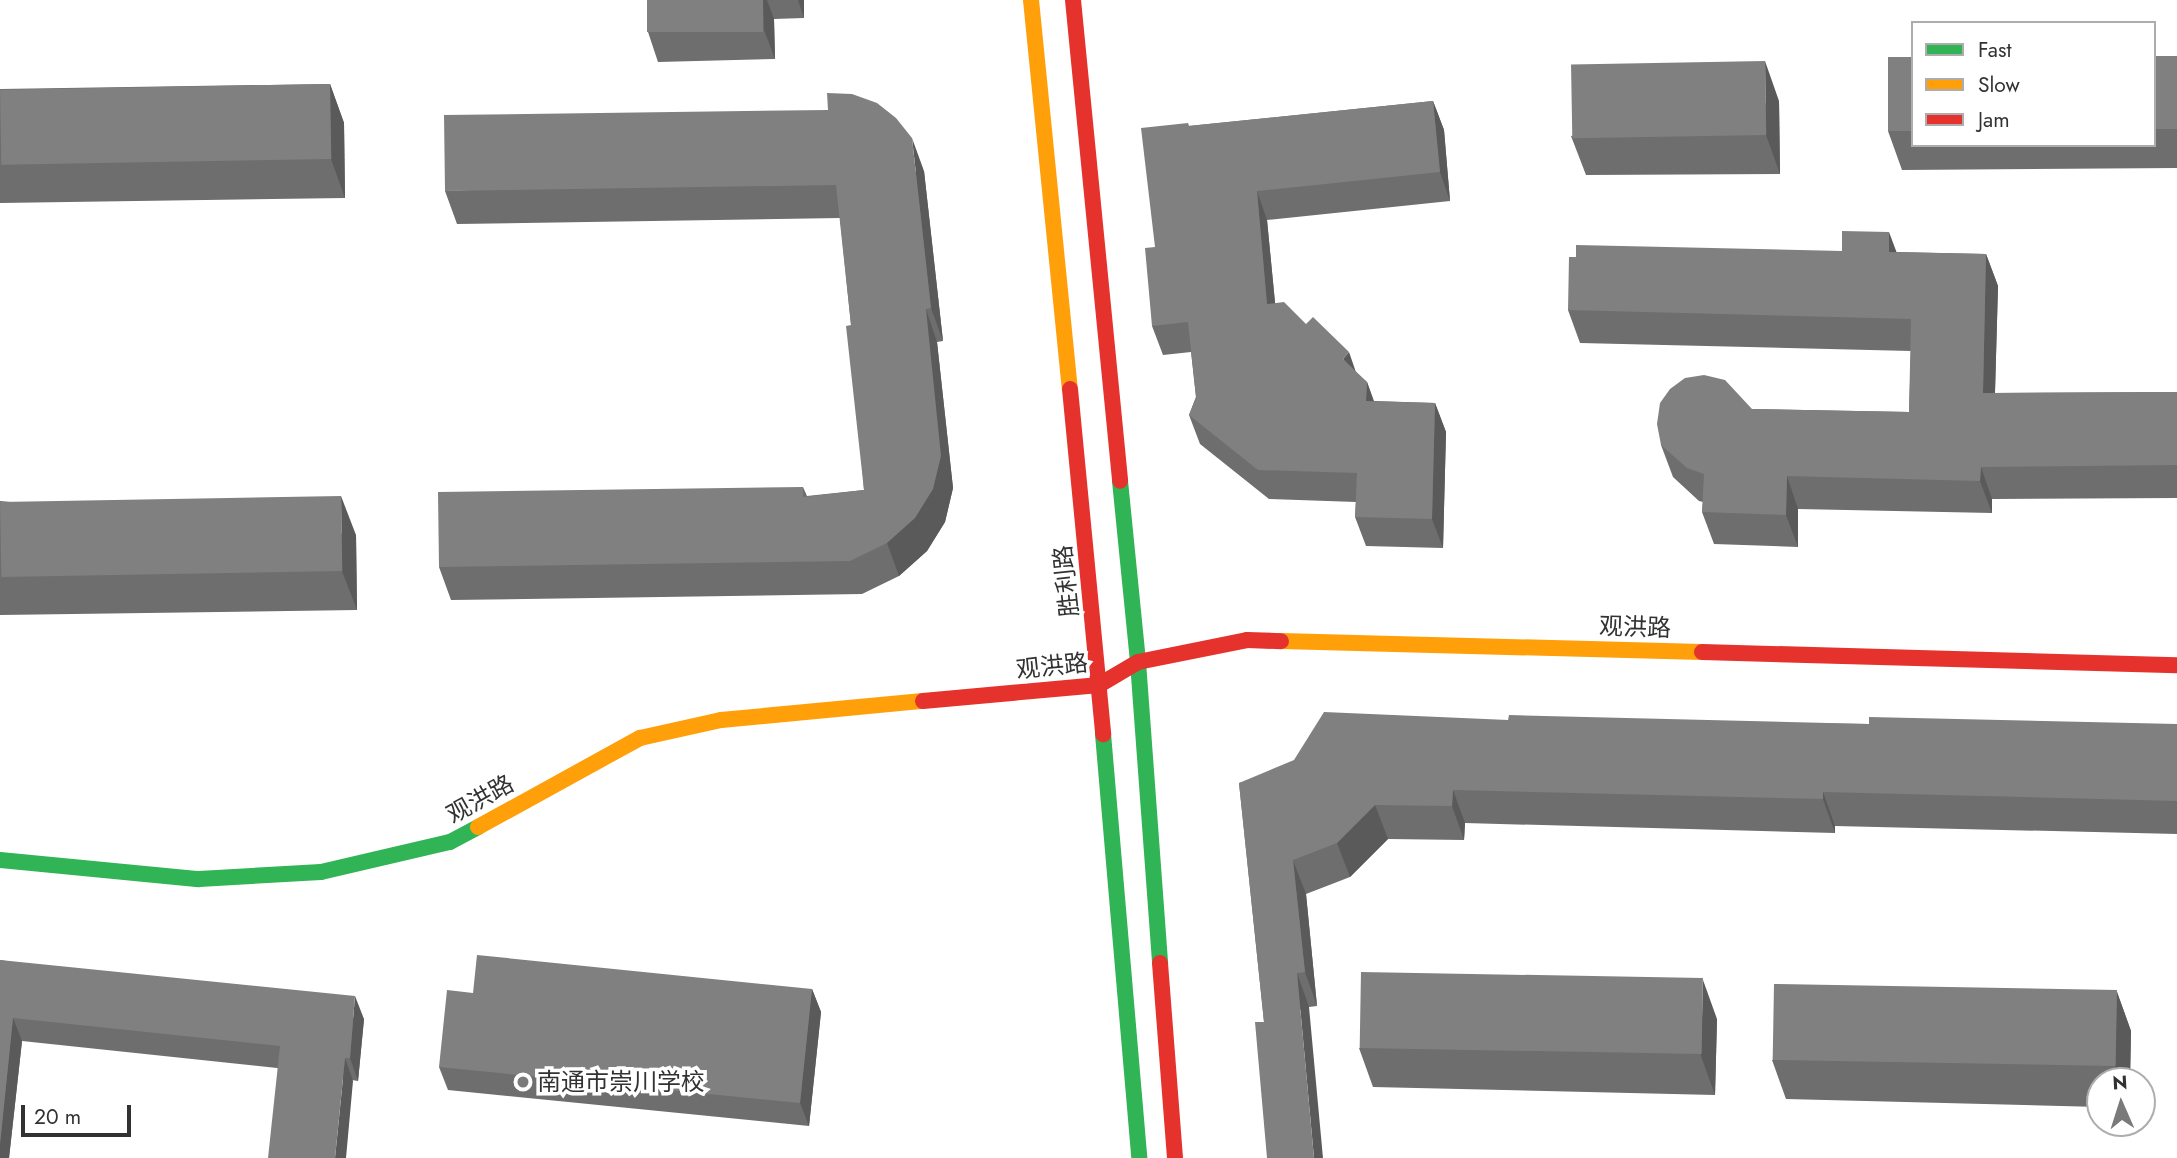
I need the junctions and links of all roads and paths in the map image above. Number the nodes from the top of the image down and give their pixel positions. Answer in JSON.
{"nodes":[{"id":1,"x":1031,"y":0,"type":"edge"},
{"id":2,"x":1073,"y":0,"type":"edge"},
{"id":3,"x":1138,"y":662,"type":"junction"},
{"id":4,"x":2177,"y":665,"type":"edge"},
{"id":5,"x":1099,"y":685,"type":"junction"},
{"id":6,"x":0,"y":860,"type":"edge"},
{"id":7,"x":1139,"y":1158,"type":"edge"},
{"id":8,"x":1175,"y":1158,"type":"edge"}],
"edges":[{"from":1,"to":5,"type":"street","name":"胜利路"},
{"from":2,"to":3,"type":"street"},
{"from":3,"to":4,"type":"street","name":"观洪路"},
{"from":3,"to":5,"type":"street","name":"观洪路"},
{"from":3,"to":8,"type":"street"},
{"from":5,"to":6,"type":"street","name":"观洪路"},
{"from":5,"to":7,"type":"street","name":"胜利路"}]}
